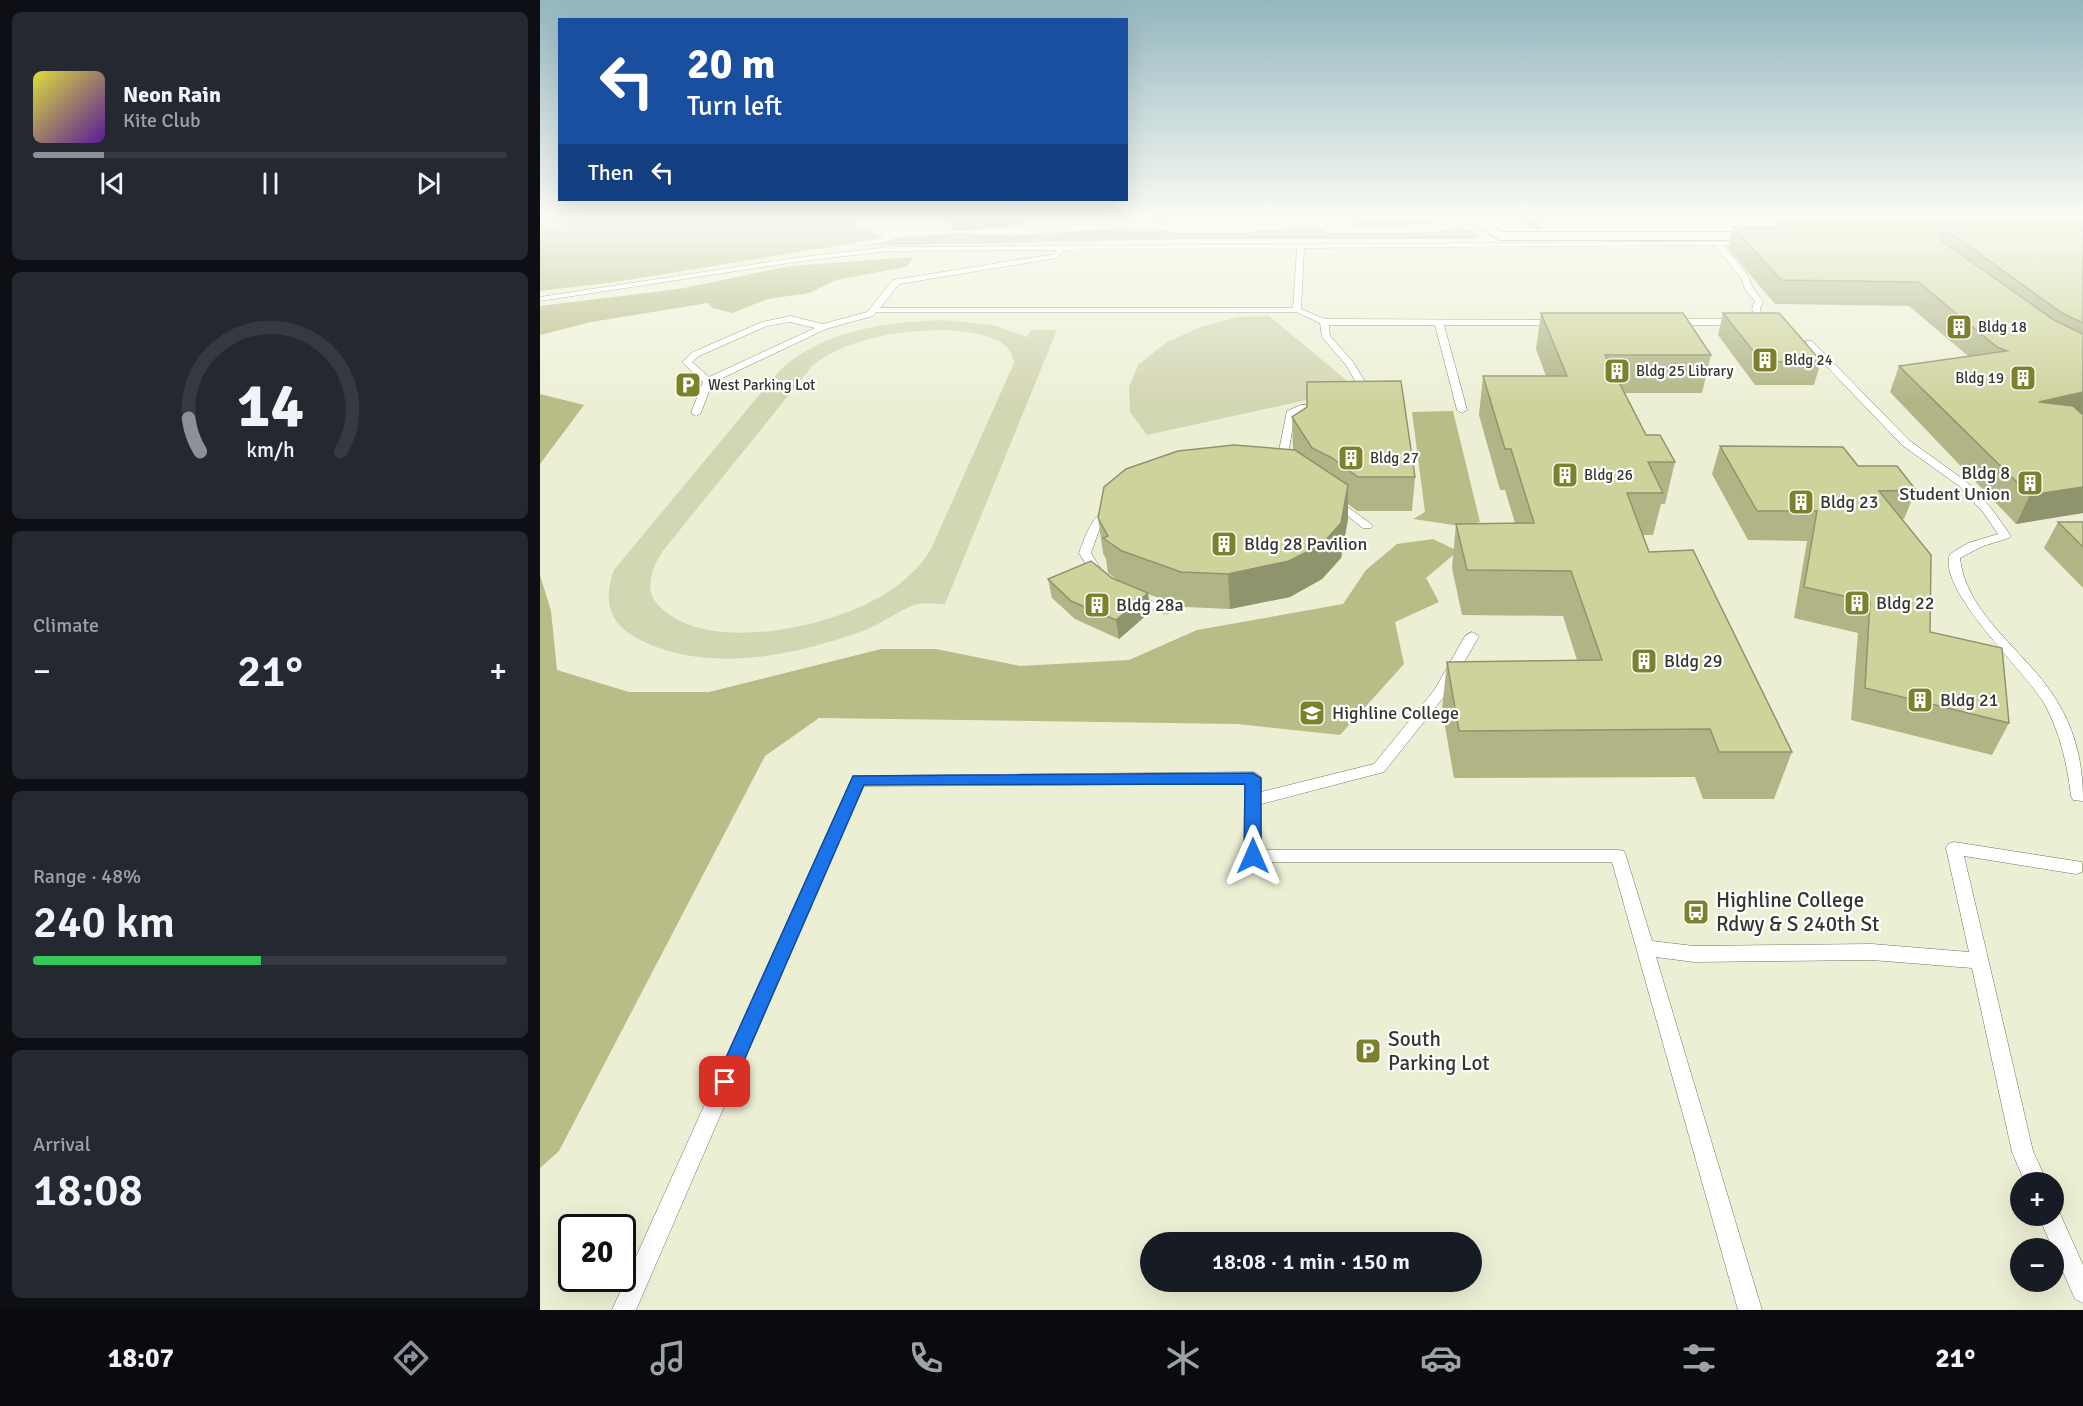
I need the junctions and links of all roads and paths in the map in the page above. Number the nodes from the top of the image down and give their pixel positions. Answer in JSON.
{"nodes":[{"id":1,"x":673,"y":280,"type":"edge"},
{"id":2,"x":900,"y":280,"type":"edge"},
{"id":3,"x":1299,"y":280,"type":"edge"},
{"id":4,"x":1746,"y":280,"type":"edge"},
{"id":5,"x":540,"y":299,"type":"edge"},
{"id":6,"x":873,"y":310,"type":"junction"},
{"id":7,"x":1297,"y":310,"type":"junction"},
{"id":8,"x":1324,"y":322,"type":"junction"},
{"id":9,"x":1439,"y":322,"type":"junction"},
{"id":10,"x":1568,"y":322,"type":"edge"},
{"id":11,"x":1660,"y":322,"type":"edge"},
{"id":12,"x":823,"y":327,"type":"junction"},
{"id":13,"x":1809,"y":343,"type":"edge"},
{"id":14,"x":708,"y":381,"type":"junction"},
{"id":15,"x":1336,"y":407,"type":"edge"},
{"id":16,"x":1371,"y":407,"type":"edge"},
{"id":17,"x":1462,"y":410,"type":"dead end"},
{"id":18,"x":696,"y":413,"type":"dead end"},
{"id":19,"x":1280,"y":472,"type":"edge"},
{"id":20,"x":1328,"y":497,"type":"edge"},
{"id":21,"x":1119,"y":504,"type":"edge"},
{"id":22,"x":1367,"y":526,"type":"dead end"},
{"id":23,"x":1106,"y":584,"type":"edge"},
{"id":24,"x":1120,"y":593,"type":"edge"},
{"id":25,"x":1167,"y":610,"type":"dead end"},
{"id":26,"x":1472,"y":636,"type":"dead end"},
{"id":27,"x":2079,"y":796,"type":"dead end"},
{"id":28,"x":1253,"y":800,"type":"junction"},
{"id":29,"x":2076,"y":867,"type":"dead end"},
{"id":30,"x":1645,"y":948,"type":"junction"},
{"id":31,"x":1980,"y":961,"type":"junction"},
{"id":32,"x":2032,"y":1172,"type":"edge"},
{"id":33,"x":2054,"y":1226,"type":"edge"},
{"id":34,"x":2083,"y":1291,"type":"edge"},
{"id":35,"x":624,"y":1310,"type":"edge"},
{"id":36,"x":1750,"y":1310,"type":"edge"}],
"edges":[{"from":1,"to":5,"type":"lane"},
{"from":2,"to":6,"type":"lane"},
{"from":3,"to":7,"type":"lane"},
{"from":4,"to":11,"type":"lane"},
{"from":6,"to":7,"type":"lane"},
{"from":6,"to":12,"type":"lane"},
{"from":7,"to":8,"type":"lane"},
{"from":8,"to":9,"type":"lane"},
{"from":8,"to":16,"type":"lane"},
{"from":9,"to":10,"type":"lane"},
{"from":9,"to":17,"type":"lane"},
{"from":12,"to":14,"type":"lane"},
{"from":12,"to":14,"type":"lane"},
{"from":13,"to":27,"type":"lane"},
{"from":14,"to":18,"type":"lane"},
{"from":15,"to":19,"type":"lane"},
{"from":20,"to":22,"type":"lane"},
{"from":21,"to":23,"type":"lane"},
{"from":24,"to":25,"type":"lane"},
{"from":26,"to":28,"type":"lane"},
{"from":28,"to":30,"type":"lane"},
{"from":28,"to":35,"type":"lane"},
{"from":29,"to":31,"type":"lane"},
{"from":30,"to":31,"type":"lane"},
{"from":30,"to":36,"type":"lane"},
{"from":31,"to":32,"type":"lane"},
{"from":33,"to":34,"type":"lane"}]}
